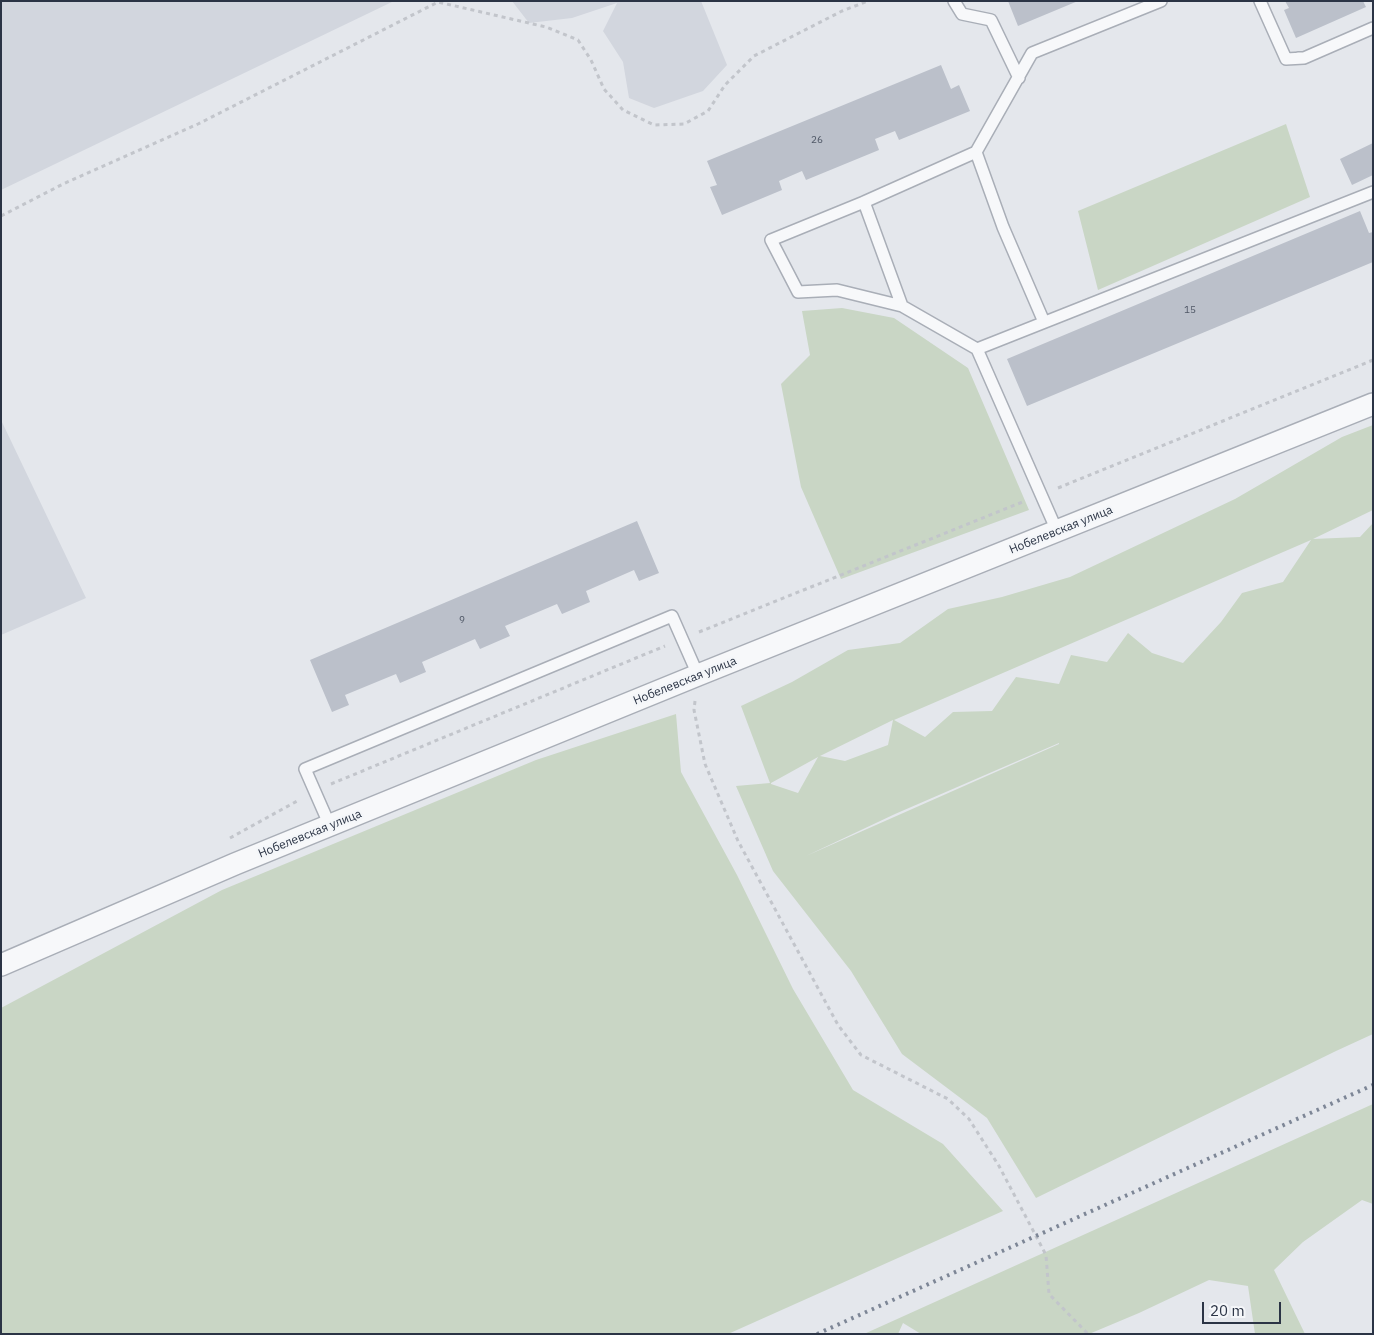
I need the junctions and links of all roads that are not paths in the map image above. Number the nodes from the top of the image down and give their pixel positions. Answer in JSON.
{"nodes":[{"id":1,"x":954,"y":1,"type":"edge"},
{"id":2,"x":1161,"y":1,"type":"edge"},
{"id":3,"x":1260,"y":1,"type":"edge"},
{"id":4,"x":1372,"y":30,"type":"edge"},
{"id":5,"x":1019,"y":78,"type":"junction"},
{"id":6,"x":976,"y":152,"type":"junction"},
{"id":7,"x":1373,"y":192,"type":"edge"},
{"id":8,"x":864,"y":202,"type":"junction"},
{"id":9,"x":902,"y":306,"type":"junction"},
{"id":10,"x":1044,"y":322,"type":"junction"},
{"id":11,"x":977,"y":349,"type":"junction"},
{"id":12,"x":1373,"y":404,"type":"edge"},
{"id":13,"x":1057,"y":531,"type":"junction"},
{"id":14,"x":698,"y":675,"type":"junction"},
{"id":15,"x":330,"y":826,"type":"junction"},
{"id":16,"x":1,"y":965,"type":"edge"}],
"edges":[{"from":1,"to":5,"type":"lane"},
{"from":2,"to":5,"type":"lane"},
{"from":3,"to":4,"type":"lane"},
{"from":5,"to":6,"type":"lane"},
{"from":6,"to":8,"type":"lane"},
{"from":6,"to":10,"type":"lane"},
{"from":7,"to":10,"type":"lane"},
{"from":8,"to":9,"type":"lane"},
{"from":8,"to":9,"type":"lane"},
{"from":9,"to":11,"type":"lane"},
{"from":10,"to":11,"type":"lane"},
{"from":11,"to":13,"type":"lane"},
{"from":12,"to":13,"type":"street","name":"Нобелевская улица"},
{"from":13,"to":14,"type":"street","name":"Нобелевская улица"},
{"from":14,"to":15,"type":"street","name":"Нобелевская улица"},
{"from":14,"to":15,"type":"lane"},
{"from":15,"to":16,"type":"street","name":"Нобелевская улица"}]}
